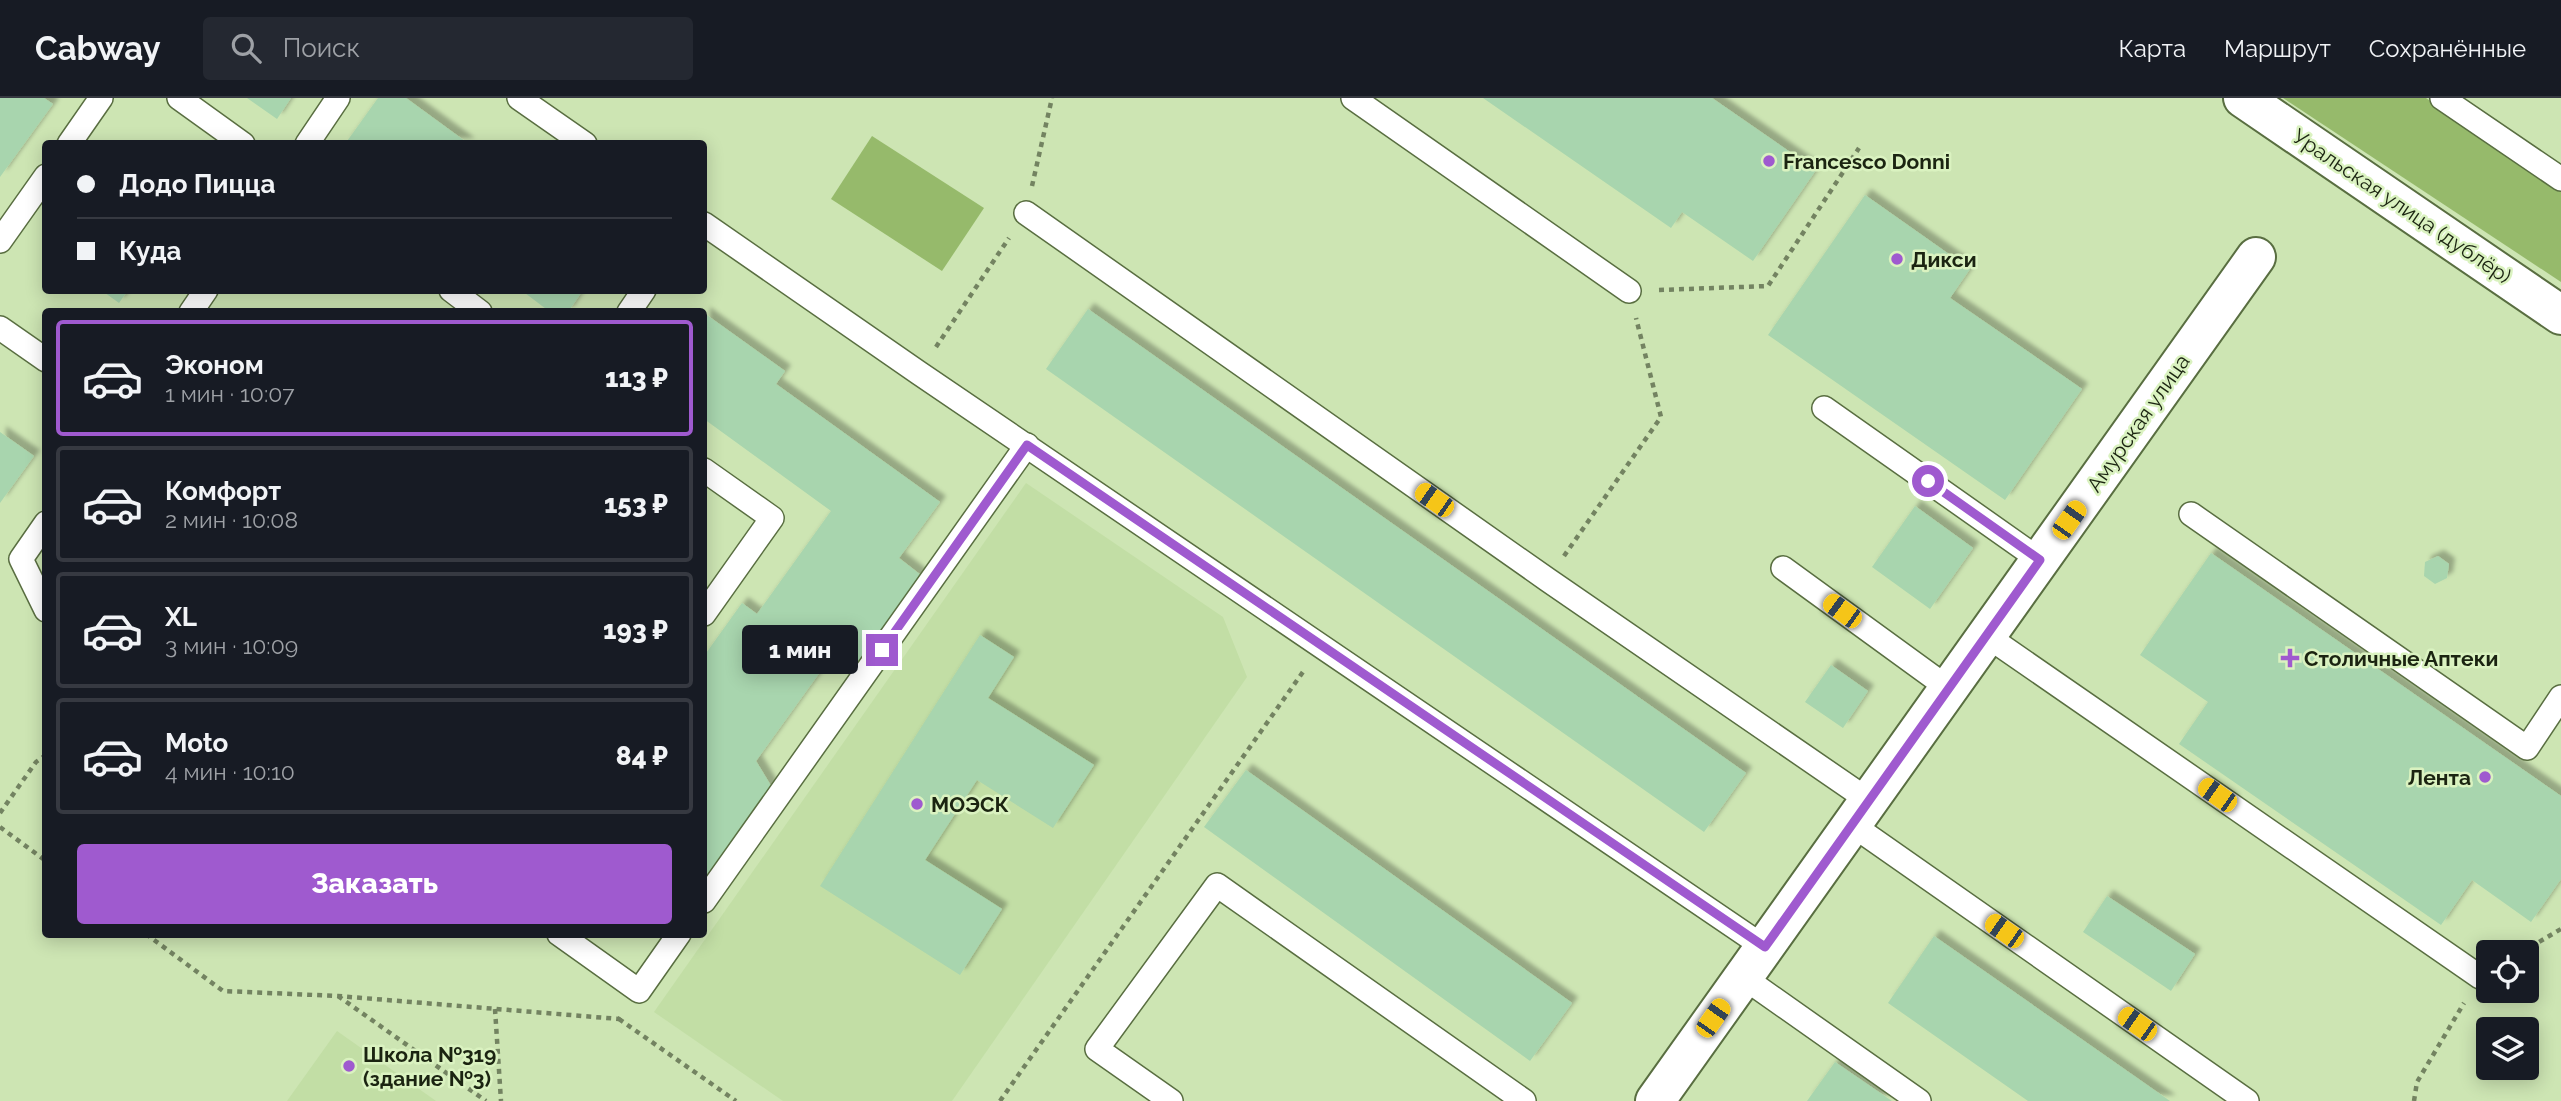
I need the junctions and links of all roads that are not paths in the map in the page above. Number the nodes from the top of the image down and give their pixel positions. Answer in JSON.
{"nodes":[{"id":1,"x":101,"y":98,"type":"edge"},
{"id":2,"x":179,"y":98,"type":"edge"},
{"id":3,"x":338,"y":98,"type":"edge"},
{"id":4,"x":519,"y":98,"type":"edge"},
{"id":5,"x":1353,"y":98,"type":"edge"},
{"id":6,"x":2243,"y":98,"type":"edge"},
{"id":7,"x":2442,"y":98,"type":"edge"},
{"id":8,"x":72,"y":140,"type":"edge"},
{"id":9,"x":237,"y":140,"type":"edge"},
{"id":10,"x":310,"y":140,"type":"edge"},
{"id":11,"x":579,"y":140,"type":"edge"},
{"id":12,"x":2561,"y":179,"type":"edge"},
{"id":13,"x":42,"y":183,"type":"edge"},
{"id":14,"x":1026,"y":213,"type":"road end"},
{"id":15,"x":707,"y":226,"type":"edge"},
{"id":16,"x":0,"y":241,"type":"edge"},
{"id":17,"x":2256,"y":257,"type":"dead end"},
{"id":18,"x":1629,"y":291,"type":"road end"},
{"id":19,"x":456,"y":294,"type":"edge"},
{"id":20,"x":475,"y":308,"type":"edge"},
{"id":21,"x":2561,"y":314,"type":"edge"},
{"id":22,"x":0,"y":328,"type":"edge"},
{"id":23,"x":42,"y":357,"type":"edge"},
{"id":24,"x":1824,"y":408,"type":"dead end"},
{"id":25,"x":1027,"y":445,"type":"junction"},
{"id":26,"x":707,"y":472,"type":"edge"},
{"id":27,"x":2191,"y":514,"type":"dead end"},
{"id":28,"x":42,"y":529,"type":"edge"},
{"id":29,"x":2040,"y":560,"type":"junction"},
{"id":30,"x":1783,"y":568,"type":"dead end"},
{"id":31,"x":42,"y":602,"type":"edge"},
{"id":32,"x":707,"y":610,"type":"edge"},
{"id":33,"x":1987,"y":636,"type":"junction"},
{"id":34,"x":1948,"y":688,"type":"junction"},
{"id":35,"x":2561,"y":697,"type":"edge"},
{"id":36,"x":1859,"y":812,"type":"junction"},
{"id":37,"x":707,"y":897,"type":"edge"},
{"id":38,"x":565,"y":938,"type":"edge"},
{"id":39,"x":676,"y":938,"type":"edge"},
{"id":40,"x":1765,"y":947,"type":"junction"},
{"id":41,"x":2476,"y":974,"type":"edge"},
{"id":42,"x":1742,"y":977,"type":"junction"},
{"id":43,"x":1518,"y":1099,"type":"edge"},
{"id":44,"x":1171,"y":1101,"type":"edge"},
{"id":45,"x":1655,"y":1101,"type":"edge"},
{"id":46,"x":1919,"y":1101,"type":"edge"},
{"id":47,"x":2247,"y":1101,"type":"edge"}],
"edges":[{"from":1,"to":8,"type":"lane"},
{"from":2,"to":9,"type":"lane"},
{"from":3,"to":10,"type":"lane"},
{"from":4,"to":11,"type":"lane"},
{"from":5,"to":18,"type":"lane"},
{"from":6,"to":21,"type":"street","name":"Уральская улица (дублёр)"},
{"from":7,"to":12,"type":"lane"},
{"from":13,"to":16,"type":"lane"},
{"from":14,"to":36,"type":"lane"},
{"from":15,"to":25,"type":"lane"},
{"from":17,"to":29,"type":"street","name":"Амурская улица"},
{"from":19,"to":20,"type":"lane"},
{"from":22,"to":23,"type":"lane"},
{"from":24,"to":29,"type":"lane"},
{"from":25,"to":37,"type":"lane"},
{"from":25,"to":40,"type":"lane"},
{"from":26,"to":32,"type":"lane"},
{"from":27,"to":35,"type":"lane"},
{"from":28,"to":31,"type":"lane"},
{"from":29,"to":33,"type":"street","name":"Амурская улица"},
{"from":30,"to":34,"type":"lane"},
{"from":33,"to":34,"type":"street","name":"Амурская улица"},
{"from":33,"to":41,"type":"lane"},
{"from":34,"to":36,"type":"street","name":"Амурская улица"},
{"from":36,"to":40,"type":"street","name":"Амурская улица"},
{"from":36,"to":47,"type":"lane"},
{"from":38,"to":39,"type":"lane"},
{"from":40,"to":42,"type":"street","name":"Амурская улица"},
{"from":42,"to":45,"type":"street","name":"Амурская улица"},
{"from":42,"to":46,"type":"lane"},
{"from":43,"to":44,"type":"lane"}]}
